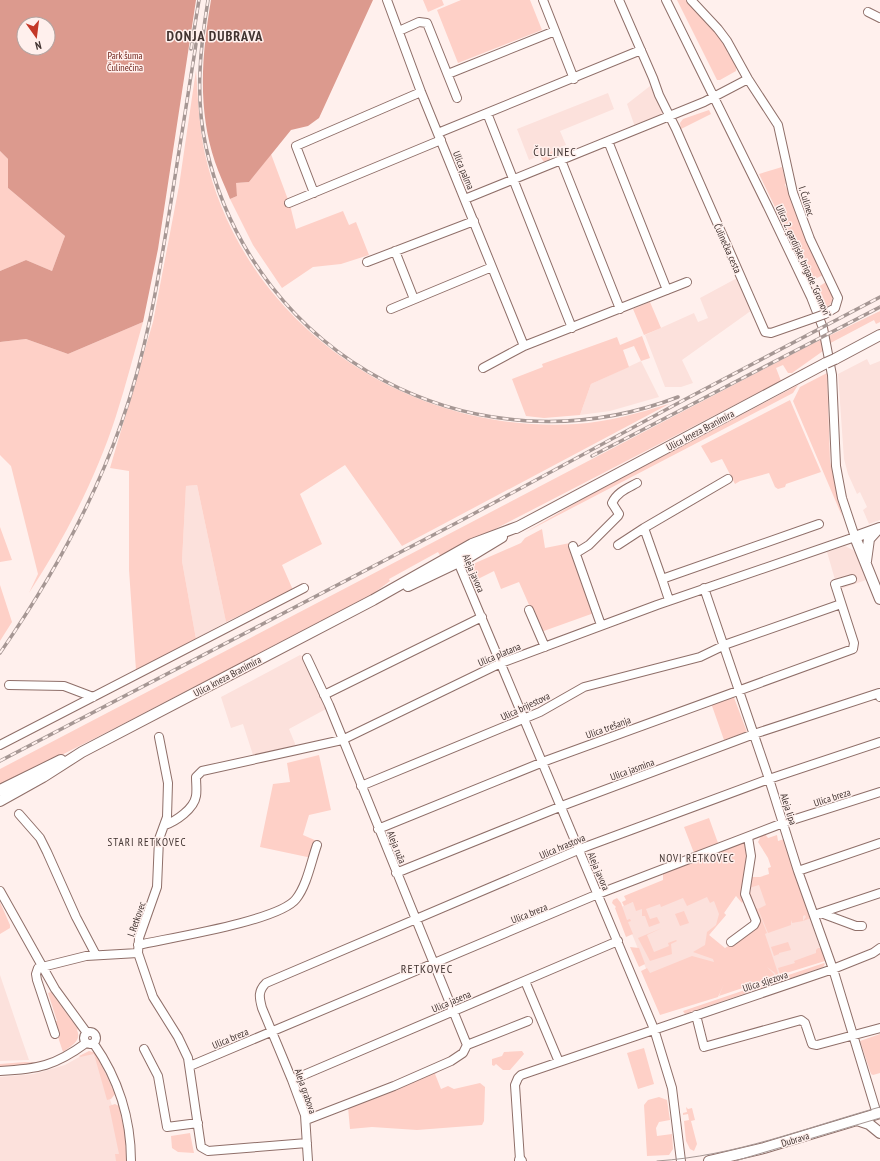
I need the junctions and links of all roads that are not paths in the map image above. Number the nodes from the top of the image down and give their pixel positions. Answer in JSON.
{"nodes":[{"id":1,"x":387,"y":0,"type":"edge"},
{"id":2,"x":543,"y":0,"type":"edge"},
{"id":3,"x":619,"y":0,"type":"edge"},
{"id":4,"x":666,"y":0,"type":"edge"},
{"id":5,"x":691,"y":0,"type":"edge"},
{"id":6,"x":868,"y":12,"type":"dead end"},
{"id":7,"x":880,"y":18,"type":"edge"},
{"id":8,"x":398,"y":31,"type":"junction"},
{"id":9,"x":555,"y":31,"type":"junction"},
{"id":10,"x":641,"y":50,"type":"junction"},
{"id":11,"x":448,"y":74,"type":"junction"},
{"id":12,"x":574,"y":79,"type":"junction"},
{"id":13,"x":748,"y":79,"type":"junction"},
{"id":14,"x":421,"y":92,"type":"junction"},
{"id":15,"x":715,"y":97,"type":"junction"},
{"id":16,"x":457,"y":98,"type":"dead end"},
{"id":17,"x":487,"y":113,"type":"junction"},
{"id":18,"x":670,"y":116,"type":"junction"},
{"id":19,"x":439,"y":137,"type":"junction"},
{"id":20,"x":608,"y":141,"type":"junction"},
{"id":21,"x":561,"y":160,"type":"junction"},
{"id":22,"x":514,"y":179,"type":"junction"},
{"id":23,"x":314,"y":193,"type":"junction"},
{"id":24,"x":465,"y":199,"type":"junction"},
{"id":25,"x":289,"y":203,"type":"dead end"},
{"id":26,"x":474,"y":221,"type":"junction"},
{"id":27,"x":395,"y":252,"type":"junction"},
{"id":28,"x":367,"y":262,"type":"dead end"},
{"id":29,"x":492,"y":267,"type":"junction"},
{"id":30,"x":687,"y":282,"type":"dead end"},
{"id":31,"x":667,"y":290,"type":"junction"},
{"id":32,"x":414,"y":299,"type":"junction"},
{"id":33,"x":391,"y":309,"type":"dead end"},
{"id":34,"x":620,"y":309,"type":"junction"},
{"id":35,"x":814,"y":318,"type":"joint"},
{"id":36,"x":572,"y":328,"type":"junction"},
{"id":37,"x":879,"y":338,"type":"edge"},
{"id":38,"x":524,"y":346,"type":"junction"},
{"id":39,"x":483,"y":368,"type":"dead end"},
{"id":40,"x":728,"y":479,"type":"dead end"},
{"id":41,"x":637,"y":483,"type":"dead end"},
{"id":42,"x":820,"y":524,"type":"dead end"},
{"id":43,"x":644,"y":528,"type":"junction"},
{"id":44,"x":880,"y":528,"type":"edge"},
{"id":45,"x":854,"y":537,"type":"junction"},
{"id":46,"x":618,"y":545,"type":"dead end"},
{"id":47,"x":457,"y":558,"type":"junction"},
{"id":48,"x":866,"y":565,"type":"junction"},
{"id":49,"x":662,"y":579,"type":"junction"},
{"id":50,"x":852,"y":579,"type":"dead end"},
{"id":51,"x":304,"y":588,"type":"dead end"},
{"id":52,"x":704,"y":588,"type":"junction"},
{"id":53,"x":880,"y":599,"type":"edge"},
{"id":54,"x":669,"y":600,"type":"junction"},
{"id":55,"x":841,"y":604,"type":"junction"},
{"id":56,"x":529,"y":610,"type":"dead end"},
{"id":57,"x":482,"y":617,"type":"junction"},
{"id":58,"x":601,"y":625,"type":"junction"},
{"id":59,"x":545,"y":646,"type":"junction"},
{"id":60,"x":723,"y":646,"type":"junction"},
{"id":61,"x":307,"y":658,"type":"dead end"},
{"id":62,"x":501,"y":663,"type":"junction"},
{"id":63,"x":9,"y":685,"type":"dead end"},
{"id":64,"x":739,"y":689,"type":"junction"},
{"id":65,"x":324,"y":695,"type":"junction"},
{"id":66,"x":879,"y":695,"type":"edge"},
{"id":67,"x":93,"y":697,"type":"junction"},
{"id":68,"x":524,"y":718,"type":"junction"},
{"id":69,"x":754,"y":734,"type":"junction"},
{"id":70,"x":159,"y":737,"type":"dead end"},
{"id":71,"x":342,"y":740,"type":"junction"},
{"id":72,"x":880,"y":742,"type":"edge"},
{"id":73,"x":0,"y":745,"type":"edge"},
{"id":74,"x":82,"y":752,"type":"junction"},
{"id":75,"x":542,"y":762,"type":"junction"},
{"id":76,"x":769,"y":779,"type":"junction"},
{"id":77,"x":361,"y":786,"type":"junction"},
{"id":78,"x":0,"y":790,"type":"edge"},
{"id":79,"x":880,"y":792,"type":"edge"},
{"id":80,"x":0,"y":801,"type":"edge"},
{"id":81,"x":561,"y":806,"type":"junction"},
{"id":82,"x":19,"y":814,"type":"dead end"},
{"id":83,"x":783,"y":824,"type":"junction"},
{"id":84,"x":164,"y":825,"type":"junction"},
{"id":85,"x":378,"y":829,"type":"junction"},
{"id":86,"x":748,"y":837,"type":"junction"},
{"id":87,"x":880,"y":843,"type":"edge"},
{"id":88,"x":317,"y":845,"type":"dead end"},
{"id":89,"x":579,"y":850,"type":"junction"},
{"id":90,"x":798,"y":871,"type":"junction"},
{"id":91,"x":396,"y":873,"type":"junction"},
{"id":92,"x":0,"y":891,"type":"edge"},
{"id":93,"x":598,"y":894,"type":"junction"},
{"id":94,"x":880,"y":894,"type":"edge"},
{"id":95,"x":817,"y":914,"type":"junction"},
{"id":96,"x":415,"y":919,"type":"junction"},
{"id":97,"x":862,"y":926,"type":"dead end"},
{"id":98,"x":618,"y":941,"type":"junction"},
{"id":99,"x":731,"y":942,"type":"dead end"},
{"id":100,"x":880,"y":948,"type":"edge"},
{"id":101,"x":138,"y":949,"type":"junction"},
{"id":102,"x":96,"y":955,"type":"junction"},
{"id":103,"x":433,"y":962,"type":"junction"},
{"id":104,"x":43,"y":966,"type":"junction"},
{"id":105,"x":833,"y":969,"type":"junction"},
{"id":106,"x":525,"y":981,"type":"junction"},
{"id":107,"x":260,"y":989,"type":"joint"},
{"id":108,"x":452,"y":1012,"type":"junction"},
{"id":109,"x":696,"y":1015,"type":"junction"},
{"id":110,"x":528,"y":1021,"type":"dead end"},
{"id":111,"x":880,"y":1028,"type":"edge"},
{"id":112,"x":654,"y":1029,"type":"junction"},
{"id":113,"x":272,"y":1031,"type":"junction"},
{"id":114,"x":55,"y":1034,"type":"dead end"},
{"id":115,"x":853,"y":1036,"type":"junction"},
{"id":116,"x":90,"y":1043,"type":"junction"},
{"id":117,"x":466,"y":1044,"type":"junction"},
{"id":118,"x":144,"y":1049,"type":"dead end"},
{"id":119,"x":559,"y":1062,"type":"junction"},
{"id":120,"x":190,"y":1066,"type":"junction"},
{"id":121,"x":0,"y":1071,"type":"edge"},
{"id":122,"x":292,"y":1080,"type":"junction"},
{"id":123,"x":879,"y":1114,"type":"edge"},
{"id":124,"x":306,"y":1120,"type":"junction"},
{"id":125,"x":857,"y":1120,"type":"junction"},
{"id":126,"x":198,"y":1123,"type":"junction"},
{"id":127,"x":880,"y":1124,"type":"edge"},
{"id":128,"x":880,"y":1134,"type":"edge"},
{"id":129,"x":880,"y":1140,"type":"edge"},
{"id":130,"x":307,"y":1143,"type":"junction"},
{"id":131,"x":131,"y":1161,"type":"edge"},
{"id":132,"x":308,"y":1161,"type":"edge"},
{"id":133,"x":520,"y":1161,"type":"edge"},
{"id":134,"x":681,"y":1161,"type":"edge"},
{"id":135,"x":709,"y":1161,"type":"edge"}],
"edges":[{"from":1,"to":8,"type":"street","name":"Ulica palma"},
{"from":2,"to":9,"type":"street"},
{"from":3,"to":10,"type":"street","name":"Čulinečka cesta"},
{"from":4,"to":15,"type":"street"},
{"from":5,"to":13,"type":"street","name":"I. Čulinec"},
{"from":6,"to":7,"type":"street"},
{"from":8,"to":11,"type":"street"},
{"from":8,"to":14,"type":"street","name":"Ulica palma"},
{"from":9,"to":11,"type":"street"},
{"from":9,"to":12,"type":"street"},
{"from":10,"to":12,"type":"street"},
{"from":10,"to":18,"type":"street","name":"Čulinečka cesta"},
{"from":11,"to":16,"type":"street"},
{"from":12,"to":17,"type":"street"},
{"from":13,"to":15,"type":"street"},
{"from":13,"to":35,"type":"street","name":"I. Čulinec","bridge":true},
{"from":14,"to":19,"type":"street","name":"Ulica palma"},
{"from":14,"to":23,"type":"street"},
{"from":15,"to":18,"type":"street"},
{"from":15,"to":45,"type":"street","name":"Ulica 2. gardijske brigade \"Gromovi\""},
{"from":17,"to":19,"type":"street"},
{"from":17,"to":22,"type":"street"},
{"from":18,"to":20,"type":"street"},
{"from":18,"to":35,"type":"street","name":"Čulinečka cesta"},
{"from":19,"to":23,"type":"street"},
{"from":19,"to":24,"type":"street","name":"Ulica palma"},
{"from":20,"to":21,"type":"street"},
{"from":20,"to":31,"type":"street"},
{"from":21,"to":22,"type":"street"},
{"from":21,"to":34,"type":"street"},
{"from":22,"to":24,"type":"street"},
{"from":22,"to":36,"type":"street"},
{"from":23,"to":25,"type":"street"},
{"from":24,"to":26,"type":"street","name":"Ulica palma"},
{"from":26,"to":27,"type":"street"},
{"from":26,"to":29,"type":"street","name":"Ulica palma"},
{"from":27,"to":28,"type":"street"},
{"from":27,"to":32,"type":"street"},
{"from":29,"to":32,"type":"street"},
{"from":29,"to":38,"type":"street","name":"Ulica palma"},
{"from":30,"to":31,"type":"street"},
{"from":31,"to":34,"type":"street"},
{"from":32,"to":33,"type":"street"},
{"from":34,"to":36,"type":"street"},
{"from":36,"to":38,"type":"street"},
{"from":37,"to":47,"type":"main road","name":"Ulica kneza Branimira","bridge":true},
{"from":38,"to":39,"type":"street"},
{"from":40,"to":43,"type":"street"},
{"from":41,"to":58,"type":"street"},
{"from":42,"to":49,"type":"street"},
{"from":43,"to":46,"type":"street"},
{"from":43,"to":49,"type":"street"},
{"from":44,"to":45,"type":"main road"},
{"from":44,"to":48,"type":"main road"},
{"from":45,"to":48,"type":"main road"},
{"from":45,"to":52,"type":"street","name":"Ulica platana"},
{"from":47,"to":57,"type":"street","name":"Aleja javora"},
{"from":47,"to":74,"type":"main road","name":"Ulica kneza Branimira"},
{"from":48,"to":53,"type":"main road"},
{"from":49,"to":54,"type":"street"},
{"from":50,"to":55,"type":"street"},
{"from":51,"to":67,"type":"street"},
{"from":52,"to":54,"type":"street","name":"Ulica platana"},
{"from":52,"to":60,"type":"street","name":"Aleja lipa"},
{"from":54,"to":58,"type":"street","name":"Ulica platana"},
{"from":55,"to":60,"type":"street","name":"Ulica brijestova"},
{"from":55,"to":64,"type":"street","name":"Ulica trešanja"},
{"from":56,"to":59,"type":"street"},
{"from":57,"to":62,"type":"street","name":"Aleja javora"},
{"from":57,"to":65,"type":"street"},
{"from":58,"to":59,"type":"street","name":"Ulica platana"},
{"from":59,"to":62,"type":"street","name":"Ulica platana"},
{"from":60,"to":64,"type":"street","name":"Aleja lipa"},
{"from":60,"to":68,"type":"street","name":"Ulica brijestova"},
{"from":61,"to":65,"type":"street","name":"Aleja ruža"},
{"from":62,"to":68,"type":"street","name":"Aleja javora"},
{"from":62,"to":71,"type":"street","name":"Ulica platana"},
{"from":63,"to":67,"type":"street"},
{"from":64,"to":69,"type":"street","name":"Aleja lipa"},
{"from":64,"to":75,"type":"street","name":"Ulica trešanja"},
{"from":65,"to":71,"type":"street","name":"Aleja ruža"},
{"from":66,"to":69,"type":"street","name":"Ulica jasmina"},
{"from":67,"to":73,"type":"street"},
{"from":68,"to":75,"type":"street","name":"Aleja javora"},
{"from":68,"to":77,"type":"street","name":"Ulica brijestova"},
{"from":69,"to":76,"type":"street","name":"Aleja lipa"},
{"from":69,"to":81,"type":"street","name":"Ulica jasmina"},
{"from":70,"to":84,"type":"street","name":"I. Retkovec"},
{"from":71,"to":77,"type":"street","name":"Aleja ruža"},
{"from":71,"to":84,"type":"street","name":"Ulica platana"},
{"from":72,"to":76,"type":"street","name":"Ulica hrastova"},
{"from":74,"to":78,"type":"main road","name":"Ulica kneza Branimira"},
{"from":74,"to":80,"type":"main road","name":"Ulica kneza Branimira"},
{"from":75,"to":81,"type":"street","name":"Aleja javora"},
{"from":75,"to":85,"type":"street","name":"Ulica trešanja"},
{"from":76,"to":83,"type":"street","name":"Aleja lipa"},
{"from":76,"to":89,"type":"street","name":"Ulica hrastova"},
{"from":77,"to":85,"type":"street","name":"Aleja ruža"},
{"from":79,"to":83,"type":"street","name":"Ulica breza"},
{"from":81,"to":89,"type":"street","name":"Aleja javora"},
{"from":81,"to":91,"type":"street","name":"Ulica jasmina"},
{"from":82,"to":102,"type":"street"},
{"from":83,"to":86,"type":"street","name":"Ulica breza"},
{"from":83,"to":90,"type":"street","name":"Aleja lipa"},
{"from":84,"to":101,"type":"street","name":"I. Retkovec"},
{"from":85,"to":91,"type":"street","name":"Aleja ruža"},
{"from":86,"to":93,"type":"street","name":"Ulica breza"},
{"from":86,"to":99,"type":"street"},
{"from":87,"to":90,"type":"street"},
{"from":88,"to":101,"type":"street"},
{"from":89,"to":93,"type":"street","name":"Aleja javora"},
{"from":89,"to":96,"type":"street","name":"Ulica hrastova"},
{"from":90,"to":95,"type":"street","name":"Aleja lipa"},
{"from":91,"to":96,"type":"street","name":"Aleja ruža"},
{"from":92,"to":104,"type":"street"},
{"from":93,"to":98,"type":"street","name":"Aleja javora"},
{"from":93,"to":103,"type":"street","name":"Ulica breza"},
{"from":94,"to":95,"type":"street"},
{"from":95,"to":97,"type":"street"},
{"from":95,"to":105,"type":"street","name":"Aleja lipa"},
{"from":96,"to":103,"type":"street","name":"Aleja ruža"},
{"from":96,"to":107,"type":"street","name":"Ulica hrastova"},
{"from":98,"to":106,"type":"street","name":"Ulica jasena"},
{"from":98,"to":112,"type":"street","name":"Aleja javora"},
{"from":100,"to":105,"type":"street","name":"Ulica sljezova"},
{"from":101,"to":102,"type":"street"},
{"from":101,"to":120,"type":"street","name":"I. Retkovec"},
{"from":102,"to":104,"type":"street"},
{"from":103,"to":108,"type":"street","name":"Aleja ruža"},
{"from":103,"to":113,"type":"street","name":"Ulica breza"},
{"from":104,"to":114,"type":"street"},
{"from":104,"to":116,"type":"street"},
{"from":105,"to":109,"type":"street","name":"Ulica sljezova"},
{"from":105,"to":115,"type":"street","name":"Aleja lipa"},
{"from":106,"to":108,"type":"street","name":"Ulica jasena"},
{"from":106,"to":119,"type":"street"},
{"from":107,"to":113,"type":"street","name":"Aleja grabova"},
{"from":108,"to":117,"type":"street","name":"Aleja ruža"},
{"from":108,"to":122,"type":"street","name":"Ulica jasena"},
{"from":109,"to":112,"type":"street","name":"Ulica sljezova"},
{"from":109,"to":115,"type":"street"},
{"from":110,"to":117,"type":"street"},
{"from":111,"to":115,"type":"street"},
{"from":112,"to":119,"type":"street","name":"Ulica sljezova"},
{"from":112,"to":134,"type":"street","name":"Aleja javora"},
{"from":113,"to":120,"type":"street","name":"Ulica breza"},
{"from":113,"to":122,"type":"street","name":"Aleja grabova"},
{"from":115,"to":123,"type":"street","name":"Aleja lipa"},
{"from":116,"to":121,"type":"street"},
{"from":116,"to":131,"type":"street"},
{"from":117,"to":124,"type":"street"},
{"from":118,"to":126,"type":"street"},
{"from":119,"to":133,"type":"street","name":"Ulica sljezova"},
{"from":120,"to":126,"type":"street","name":"I. Retkovec"},
{"from":122,"to":124,"type":"street","name":"Aleja grabova"},
{"from":123,"to":125,"type":"main road","name":"Dubrava"},
{"from":124,"to":130,"type":"street","name":"Aleja grabova"},
{"from":125,"to":128,"type":"main road"},
{"from":125,"to":135,"type":"main road","name":"Dubrava"},
{"from":126,"to":130,"type":"street","name":"I. Retkovec"},
{"from":127,"to":128,"type":"main road"},
{"from":128,"to":129,"type":"street"},
{"from":130,"to":132,"type":"street","name":"Aleja grabova"}]}
